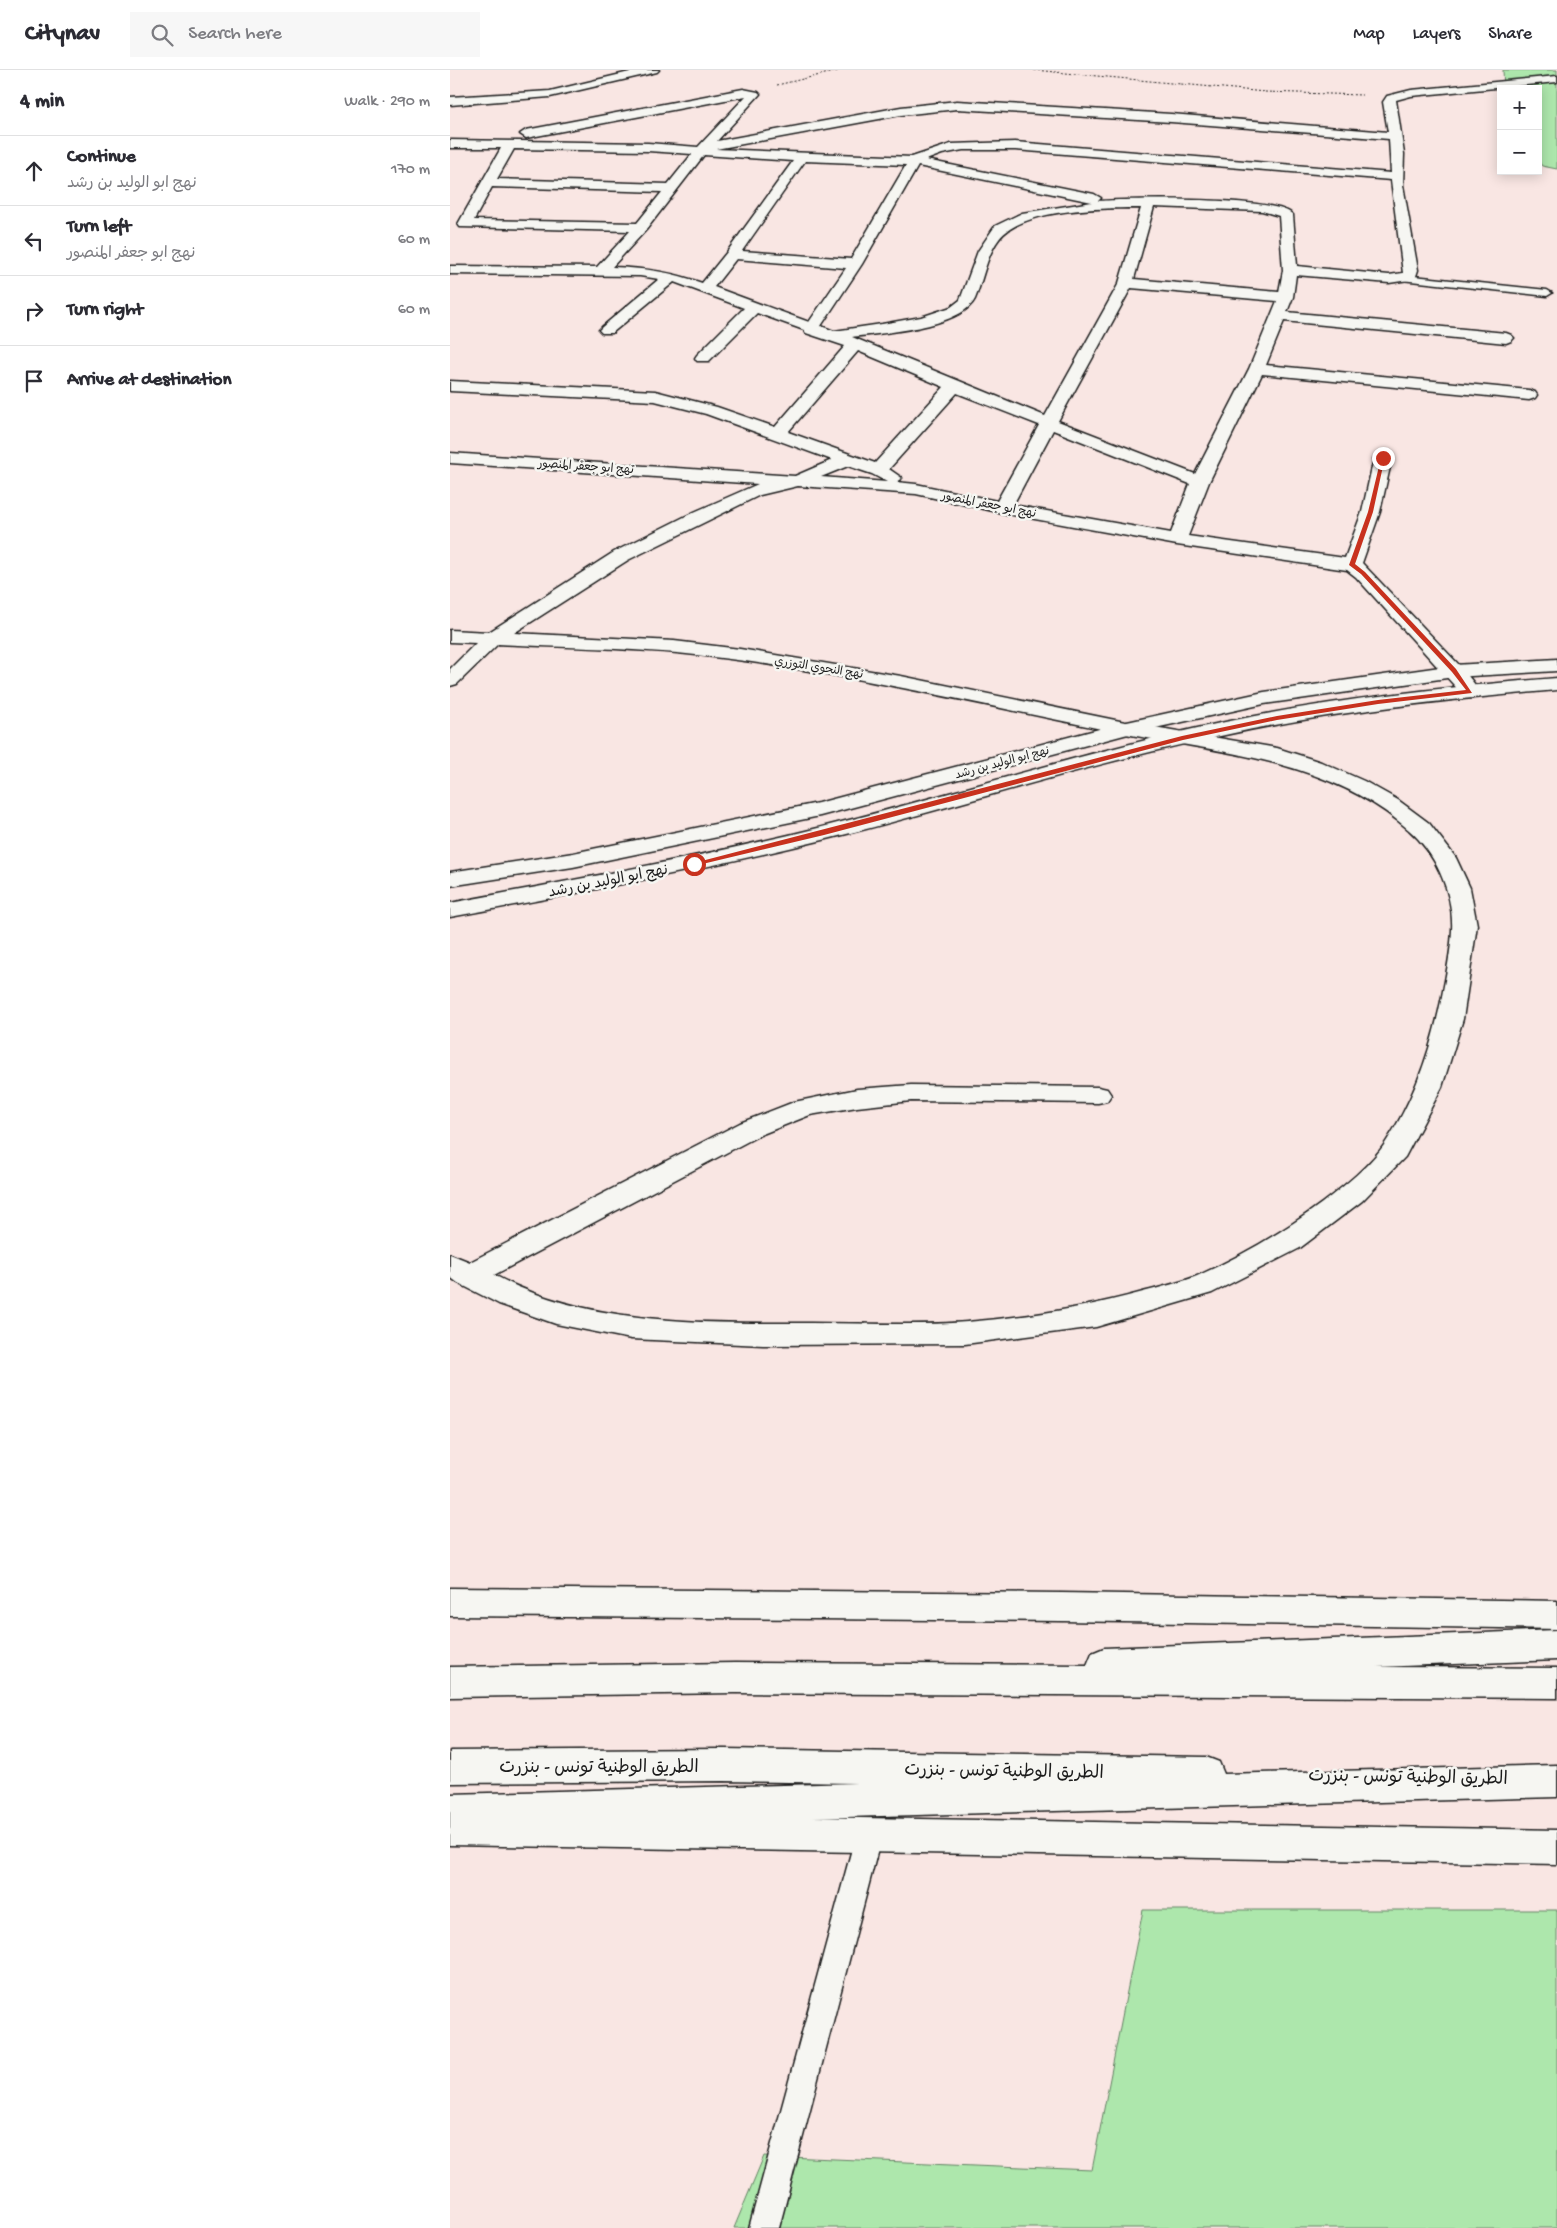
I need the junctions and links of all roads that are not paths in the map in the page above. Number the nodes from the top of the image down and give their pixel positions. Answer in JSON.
{"nodes":[{"id":1,"x":653,"y":70,"type":"edge"},
{"id":2,"x":1557,"y":79,"type":"edge"},
{"id":3,"x":450,"y":101,"type":"edge"},
{"id":4,"x":1395,"y":136,"type":"junction"},
{"id":5,"x":450,"y":144,"type":"edge"},
{"id":6,"x":493,"y":144,"type":"junction"},
{"id":7,"x":510,"y":144,"type":"junction"},
{"id":8,"x":704,"y":148,"type":"junction"},
{"id":9,"x":801,"y":158,"type":"junction"},
{"id":10,"x":914,"y":161,"type":"junction"},
{"id":11,"x":1398,"y":177,"type":"junction"},
{"id":12,"x":487,"y":183,"type":"junction"},
{"id":13,"x":670,"y":188,"type":"junction"},
{"id":14,"x":1117,"y":203,"type":"junction"},
{"id":15,"x":1148,"y":205,"type":"junction"},
{"id":16,"x":450,"y":224,"type":"edge"},
{"id":17,"x":465,"y":224,"type":"junction"},
{"id":18,"x":641,"y":226,"type":"junction"},
{"id":19,"x":732,"y":255,"type":"junction"},
{"id":20,"x":854,"y":264,"type":"junction"},
{"id":21,"x":450,"y":270,"type":"edge"},
{"id":22,"x":1290,"y":270,"type":"junction"},
{"id":23,"x":601,"y":271,"type":"junction"},
{"id":24,"x":671,"y":277,"type":"junction"},
{"id":25,"x":1404,"y":278,"type":"junction"},
{"id":26,"x":1126,"y":283,"type":"junction"},
{"id":27,"x":705,"y":288,"type":"junction"},
{"id":28,"x":1547,"y":293,"type":"dead end"},
{"id":29,"x":1286,"y":297,"type":"junction"},
{"id":30,"x":754,"y":308,"type":"junction"},
{"id":31,"x":1279,"y":316,"type":"junction"},
{"id":32,"x":607,"y":330,"type":"dead end"},
{"id":33,"x":812,"y":330,"type":"junction"},
{"id":34,"x":831,"y":336,"type":"junction"},
{"id":35,"x":1506,"y":338,"type":"dead end"},
{"id":36,"x":855,"y":344,"type":"junction"},
{"id":37,"x":703,"y":358,"type":"dead end"},
{"id":38,"x":1257,"y":369,"type":"junction"},
{"id":39,"x":450,"y":386,"type":"edge"},
{"id":40,"x":954,"y":386,"type":"junction"},
{"id":41,"x":1529,"y":394,"type":"dead end"},
{"id":42,"x":1050,"y":422,"type":"junction"},
{"id":43,"x":778,"y":434,"type":"junction"},
{"id":44,"x":450,"y":458,"type":"edge"},
{"id":45,"x":1383,"y":458,"type":"dead end"},
{"id":46,"x":845,"y":460,"type":"junction"},
{"id":47,"x":878,"y":470,"type":"junction"},
{"id":48,"x":795,"y":482,"type":"junction"},
{"id":49,"x":1200,"y":482,"type":"junction"},
{"id":50,"x":916,"y":490,"type":"junction"},
{"id":51,"x":1002,"y":508,"type":"junction"},
{"id":52,"x":1177,"y":540,"type":"junction"},
{"id":53,"x":1352,"y":565,"type":"junction"},
{"id":54,"x":450,"y":636,"type":"edge"},
{"id":55,"x":492,"y":639,"type":"junction"},
{"id":56,"x":1557,"y":665,"type":"edge"},
{"id":57,"x":1454,"y":671,"type":"junction"},
{"id":58,"x":450,"y":680,"type":"edge"},
{"id":59,"x":1557,"y":684,"type":"edge"},
{"id":60,"x":1470,"y":691,"type":"junction"},
{"id":61,"x":1125,"y":728,"type":"junction"},
{"id":62,"x":1182,"y":738,"type":"junction"},
{"id":63,"x":450,"y":880,"type":"edge"},
{"id":64,"x":450,"y":910,"type":"edge"},
{"id":65,"x":1098,"y":1095,"type":"dead end"},
{"id":66,"x":459,"y":1270,"type":"edge"},
{"id":67,"x":450,"y":1602,"type":"edge"},
{"id":68,"x":1557,"y":1615,"type":"edge"},
{"id":69,"x":1557,"y":1644,"type":"edge"},
{"id":70,"x":450,"y":1668,"type":"edge"},
{"id":71,"x":735,"y":1678,"type":"junction"},
{"id":72,"x":679,"y":1679,"type":"junction"},
{"id":73,"x":450,"y":1682,"type":"edge"},
{"id":74,"x":1557,"y":1683,"type":"edge"},
{"id":75,"x":450,"y":1767,"type":"edge"},
{"id":76,"x":1557,"y":1780,"type":"edge"},
{"id":77,"x":450,"y":1812,"type":"edge"},
{"id":78,"x":450,"y":1828,"type":"edge"},
{"id":79,"x":870,"y":1834,"type":"junction"},
{"id":80,"x":1557,"y":1847,"type":"edge"},
{"id":81,"x":764,"y":2228,"type":"edge"}],
"edges":[{"from":1,"to":3,"type":"main road"},
{"from":2,"to":4,"type":"main road"},
{"from":4,"to":8,"type":"main road"},
{"from":4,"to":11,"type":"main road"},
{"from":5,"to":6,"type":"main road"},
{"from":6,"to":7,"type":"main road"},
{"from":6,"to":8,"type":"main road"},
{"from":7,"to":8,"type":"main road"},
{"from":7,"to":12,"type":"main road"},
{"from":8,"to":9,"type":"main road"},
{"from":8,"to":13,"type":"main road"},
{"from":9,"to":10,"type":"main road"},
{"from":9,"to":19,"type":"main road"},
{"from":10,"to":11,"type":"main road"},
{"from":10,"to":14,"type":"main road"},
{"from":10,"to":20,"type":"main road"},
{"from":11,"to":25,"type":"main road"},
{"from":12,"to":13,"type":"main road"},
{"from":12,"to":17,"type":"main road"},
{"from":13,"to":18,"type":"main road"},
{"from":14,"to":15,"type":"main road"},
{"from":14,"to":34,"type":"main road"},
{"from":15,"to":22,"type":"main road"},
{"from":15,"to":26,"type":"main road"},
{"from":16,"to":17,"type":"main road"},
{"from":17,"to":18,"type":"main road"},
{"from":18,"to":23,"type":"main road"},
{"from":19,"to":20,"type":"main road"},
{"from":19,"to":27,"type":"main road"},
{"from":20,"to":33,"type":"main road"},
{"from":21,"to":23,"type":"main road"},
{"from":22,"to":25,"type":"main road"},
{"from":22,"to":29,"type":"main road"},
{"from":23,"to":24,"type":"main road"},
{"from":24,"to":27,"type":"main road"},
{"from":24,"to":32,"type":"main road"},
{"from":25,"to":28,"type":"lane"},
{"from":26,"to":29,"type":"main road"},
{"from":26,"to":42,"type":"main road"},
{"from":27,"to":30,"type":"main road"},
{"from":29,"to":31,"type":"main road"},
{"from":30,"to":33,"type":"main road"},
{"from":30,"to":37,"type":"main road"},
{"from":31,"to":35,"type":"main road"},
{"from":31,"to":38,"type":"main road"},
{"from":33,"to":34,"type":"main road"},
{"from":34,"to":36,"type":"main road"},
{"from":36,"to":40,"type":"main road"},
{"from":36,"to":43,"type":"main road"},
{"from":38,"to":41,"type":"main road"},
{"from":38,"to":49,"type":"main road"},
{"from":39,"to":43,"type":"main road"},
{"from":40,"to":42,"type":"main road"},
{"from":40,"to":47,"type":"main road"},
{"from":42,"to":49,"type":"main road"},
{"from":42,"to":51,"type":"main road"},
{"from":43,"to":46,"type":"main road"},
{"from":44,"to":48,"type":"main road","name":"نهج ابو جعفر المنصور"},
{"from":45,"to":53,"type":"main road"},
{"from":46,"to":47,"type":"main road"},
{"from":46,"to":48,"type":"main road"},
{"from":47,"to":50,"type":"main road"},
{"from":48,"to":50,"type":"main road","name":"نهج ابو جعفر المنصور"},
{"from":48,"to":55,"type":"main road"},
{"from":49,"to":52,"type":"main road"},
{"from":50,"to":51,"type":"main road","name":"نهج ابو جعفر المنصور"},
{"from":51,"to":52,"type":"main road","name":"نهج ابو جعفر المنصور"},
{"from":52,"to":53,"type":"main road","name":"نهج ابو جعفر المنصور"},
{"from":53,"to":57,"type":"main road"},
{"from":54,"to":55,"type":"main road","name":"نهج النحوي التوزري"},
{"from":55,"to":58,"type":"main road"},
{"from":55,"to":61,"type":"main road","name":"نهج النحوي التوزري"},
{"from":56,"to":57,"type":"main road","name":"نهج ابو الوليد بن رشد"},
{"from":57,"to":60,"type":"main road"},
{"from":57,"to":61,"type":"main road","name":"نهج ابو الوليد بن رشد"},
{"from":59,"to":60,"type":"main road","name":"نهج ابو الوليد بن رشد"},
{"from":60,"to":62,"type":"main road","name":"نهج ابو الوليد بن رشد"},
{"from":61,"to":62,"type":"main road","name":"نهج النحوي التوزري"},
{"from":61,"to":63,"type":"main road","name":"نهج ابو الوليد بن رشد"},
{"from":62,"to":64,"type":"main road","name":"نهج ابو الوليد بن رشد"},
{"from":62,"to":66,"type":"main road","name":"نهج النحوي التوزري"},
{"from":65,"to":66,"type":"main road"},
{"from":67,"to":68,"type":"main road"},
{"from":69,"to":71,"type":"main road"},
{"from":70,"to":72,"type":"main road"},
{"from":71,"to":72,"type":"main road"},
{"from":71,"to":74,"type":"main road"},
{"from":72,"to":73,"type":"main road"},
{"from":75,"to":76,"type":"main road","name":"الطريق الوطنية تونس - بنزرت"},
{"from":76,"to":77,"type":"main road"},
{"from":78,"to":79,"type":"main road"},
{"from":79,"to":80,"type":"main road"},
{"from":79,"to":81,"type":"lane"}]}
